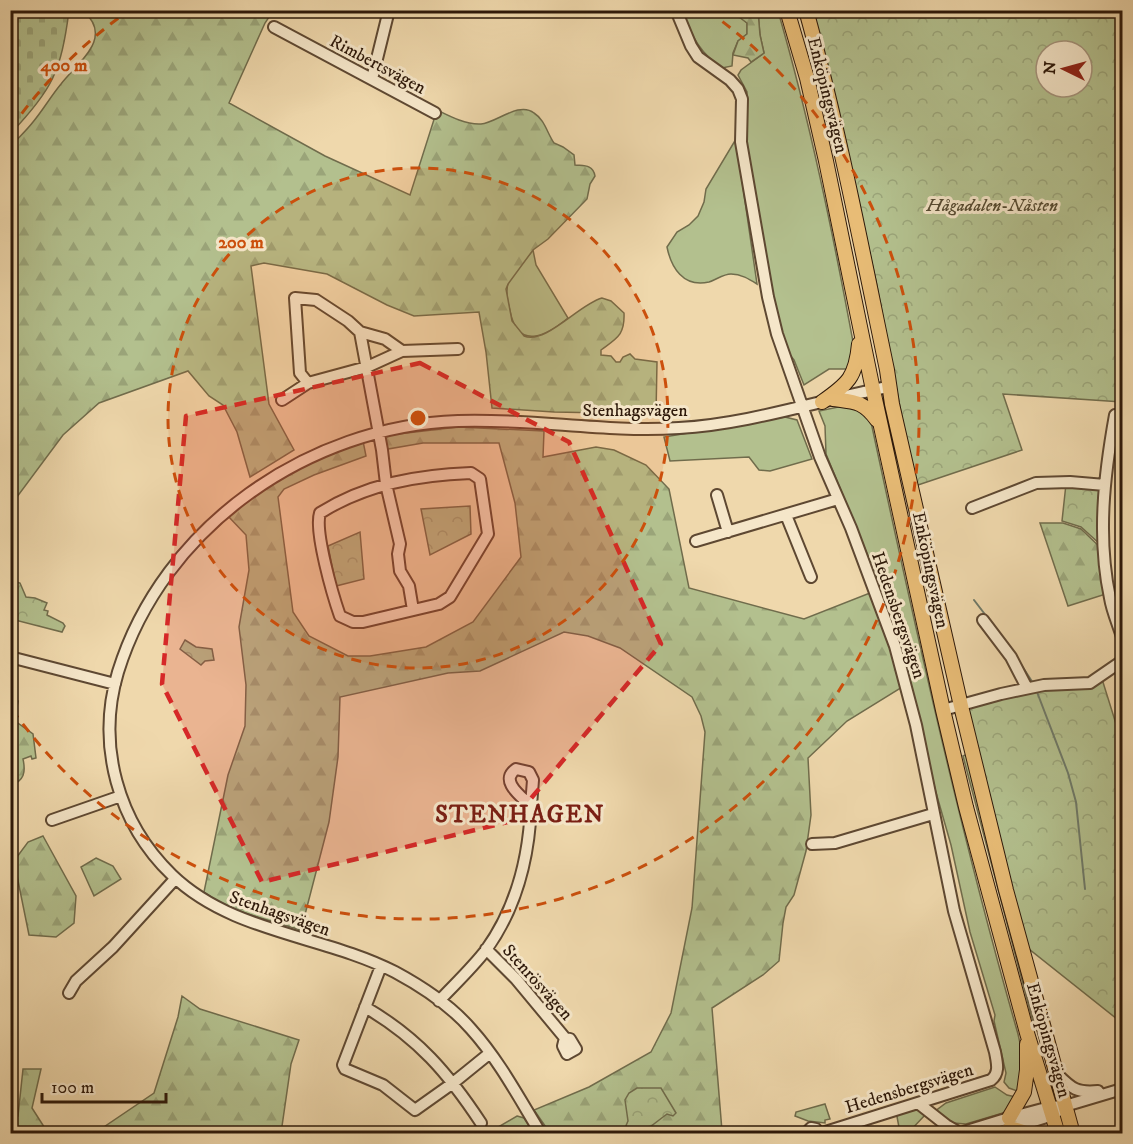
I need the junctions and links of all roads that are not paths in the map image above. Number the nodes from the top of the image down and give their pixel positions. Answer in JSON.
{"nodes":[{"id":1,"x":389,"y":10,"type":"edge"},
{"id":2,"x":676,"y":10,"type":"edge"},
{"id":3,"x":787,"y":10,"type":"edge"},
{"id":4,"x":806,"y":10,"type":"edge"},
{"id":5,"x":274,"y":27,"type":"dead end"},
{"id":6,"x":372,"y":79,"type":"junction"},
{"id":7,"x":435,"y":113,"type":"dead end"},
{"id":8,"x":860,"y":327,"type":"junction"},
{"id":9,"x":360,"y":332,"type":"junction"},
{"id":10,"x":458,"y":349,"type":"dead end"},
{"id":11,"x":402,"y":351,"type":"junction"},
{"id":12,"x":367,"y":367,"type":"junction"},
{"id":13,"x":308,"y":383,"type":"junction"},
{"id":14,"x":888,"y":387,"type":"junction"},
{"id":15,"x":873,"y":390,"type":"junction"},
{"id":16,"x":282,"y":400,"type":"dead end"},
{"id":17,"x":827,"y":400,"type":"junction"},
{"id":18,"x":802,"y":407,"type":"junction"},
{"id":19,"x":1114,"y":415,"type":"dead end"},
{"id":20,"x":880,"y":425,"type":"junction"},
{"id":21,"x":378,"y":431,"type":"junction"},
{"id":22,"x":386,"y":484,"type":"junction"},
{"id":23,"x":1105,"y":485,"type":"junction"},
{"id":24,"x":717,"y":495,"type":"dead end"},
{"id":25,"x":838,"y":500,"type":"junction"},
{"id":26,"x":972,"y":508,"type":"dead end"},
{"id":27,"x":786,"y":516,"type":"junction"},
{"id":28,"x":728,"y":532,"type":"junction"},
{"id":29,"x":696,"y":541,"type":"dead end"},
{"id":30,"x":811,"y":577,"type":"dead end"},
{"id":31,"x":413,"y":610,"type":"junction"},
{"id":32,"x":983,"y":620,"type":"dead end"},
{"id":33,"x":1122,"y":637,"type":"edge"},
{"id":34,"x":10,"y":657,"type":"edge"},
{"id":35,"x":1122,"y":661,"type":"edge"},
{"id":36,"x":115,"y":684,"type":"junction"},
{"id":37,"x":1028,"y":688,"type":"junction"},
{"id":38,"x":961,"y":706,"type":"junction"},
{"id":39,"x":943,"y":710,"type":"junction"},
{"id":40,"x":121,"y":796,"type":"junction"},
{"id":41,"x":531,"y":806,"type":"dead end"},
{"id":42,"x":933,"y":814,"type":"junction"},
{"id":43,"x":52,"y":820,"type":"dead end"},
{"id":44,"x":812,"y":844,"type":"dead end"},
{"id":45,"x":175,"y":879,"type":"junction"},
{"id":46,"x":486,"y":949,"type":"junction"},
{"id":47,"x":381,"y":966,"type":"junction"},
{"id":48,"x":69,"y":993,"type":"dead end"},
{"id":49,"x":439,"y":1001,"type":"junction"},
{"id":50,"x":365,"y":1006,"type":"junction"},
{"id":51,"x":1027,"y":1033,"type":"junction"},
{"id":52,"x":564,"y":1038,"type":"dead end"},
{"id":53,"x":490,"y":1053,"type":"junction"},
{"id":54,"x":1057,"y":1073,"type":"junction"},
{"id":55,"x":454,"y":1083,"type":"junction"},
{"id":56,"x":1122,"y":1089,"type":"edge"},
{"id":57,"x":918,"y":1103,"type":"junction"},
{"id":58,"x":1065,"y":1106,"type":"junction"},
{"id":59,"x":1051,"y":1111,"type":"junction"},
{"id":60,"x":1009,"y":1123,"type":"junction"},
{"id":61,"x":481,"y":1124,"type":"dead end"},
{"id":62,"x":958,"y":1133,"type":"edge"},
{"id":63,"x":541,"y":1134,"type":"edge"},
{"id":64,"x":804,"y":1134,"type":"edge"},
{"id":65,"x":819,"y":1134,"type":"edge"},
{"id":66,"x":992,"y":1134,"type":"edge"},
{"id":67,"x":1029,"y":1134,"type":"edge"},
{"id":68,"x":1058,"y":1134,"type":"edge"},
{"id":69,"x":1073,"y":1134,"type":"edge"}],
"edges":[{"from":1,"to":6,"type":"street"},
{"from":2,"to":18,"type":"street","name":"Hedensbergsvägen"},
{"from":3,"to":8,"type":"main road","name":"Enköpingsvägen"},
{"from":4,"to":14,"type":"main road","name":"Enköpingsvägen"},
{"from":5,"to":6,"type":"street","name":"Rimbertsvägen"},
{"from":6,"to":7,"type":"street","name":"Rimbertsvägen"},
{"from":8,"to":15,"type":"main road","name":"Enköpingsvägen"},
{"from":8,"to":17,"type":"main road"},
{"from":9,"to":11,"type":"street"},
{"from":9,"to":12,"type":"street"},
{"from":9,"to":13,"type":"street"},
{"from":10,"to":11,"type":"street"},
{"from":11,"to":12,"type":"street"},
{"from":12,"to":13,"type":"street"},
{"from":12,"to":21,"type":"street"},
{"from":13,"to":16,"type":"street"},
{"from":14,"to":15,"type":"street","name":"Stenhagsvägen"},
{"from":14,"to":38,"type":"main road","name":"Enköpingsvägen"},
{"from":15,"to":17,"type":"street","name":"Stenhagsvägen"},
{"from":15,"to":20,"type":"main road","name":"Enköpingsvägen"},
{"from":17,"to":18,"type":"street","name":"Stenhagsvägen"},
{"from":17,"to":20,"type":"main road"},
{"from":18,"to":21,"type":"street","name":"Stenhagsvägen"},
{"from":18,"to":25,"type":"street","name":"Hedensbergsvägen"},
{"from":19,"to":23,"type":"street"},
{"from":20,"to":39,"type":"main road","name":"Enköpingsvägen"},
{"from":21,"to":22,"type":"street"},
{"from":21,"to":36,"type":"street","name":"Stenhagsvägen"},
{"from":22,"to":31,"type":"street"},
{"from":22,"to":31,"type":"street"},
{"from":22,"to":31,"type":"street"},
{"from":23,"to":26,"type":"street"},
{"from":23,"to":33,"type":"street"},
{"from":24,"to":28,"type":"street"},
{"from":25,"to":27,"type":"street"},
{"from":25,"to":42,"type":"street","name":"Hedensbergsvägen"},
{"from":27,"to":28,"type":"street"},
{"from":27,"to":30,"type":"street"},
{"from":28,"to":29,"type":"street"},
{"from":32,"to":37,"type":"street"},
{"from":34,"to":36,"type":"street"},
{"from":35,"to":37,"type":"street"},
{"from":36,"to":40,"type":"street","name":"Stenhagsvägen"},
{"from":37,"to":38,"type":"street"},
{"from":38,"to":39,"type":"street"},
{"from":38,"to":54,"type":"main road","name":"Enköpingsvägen"},
{"from":39,"to":51,"type":"main road","name":"Enköpingsvägen"},
{"from":40,"to":43,"type":"street"},
{"from":40,"to":45,"type":"street","name":"Stenhagsvägen"},
{"from":41,"to":46,"type":"street","name":"Stenrösvägen"},
{"from":42,"to":44,"type":"street"},
{"from":42,"to":57,"type":"street","name":"Hedensbergsvägen"},
{"from":45,"to":47,"type":"street","name":"Stenhagsvägen"},
{"from":45,"to":48,"type":"street"},
{"from":46,"to":49,"type":"street","name":"Stenrösvägen"},
{"from":46,"to":52,"type":"street","name":"Stenrösvägen"},
{"from":47,"to":49,"type":"street","name":"Stenhagsvägen"},
{"from":47,"to":50,"type":"street"},
{"from":49,"to":53,"type":"street","name":"Stenhagsvägen"},
{"from":50,"to":55,"type":"street"},
{"from":50,"to":55,"type":"street"},
{"from":51,"to":59,"type":"main road","name":"Enköpingsvägen"},
{"from":51,"to":60,"type":"main road"},
{"from":53,"to":55,"type":"street"},
{"from":53,"to":63,"type":"street","name":"Stenhagsvägen"},
{"from":54,"to":56,"type":"street"},
{"from":54,"to":58,"type":"main road","name":"Enköpingsvägen"},
{"from":55,"to":61,"type":"street"},
{"from":56,"to":58,"type":"street"},
{"from":57,"to":62,"type":"street"},
{"from":57,"to":65,"type":"street","name":"Hedensbergsvägen"},
{"from":58,"to":59,"type":"street"},
{"from":58,"to":69,"type":"main road","name":"Enköpingsvägen"},
{"from":59,"to":60,"type":"street"},
{"from":59,"to":68,"type":"main road","name":"Enköpingsvägen"},
{"from":60,"to":62,"type":"street"},
{"from":60,"to":66,"type":"street"},
{"from":60,"to":67,"type":"main road"},
{"from":64,"to":65,"type":"street","name":"Hedensbergsvägen"}]}
